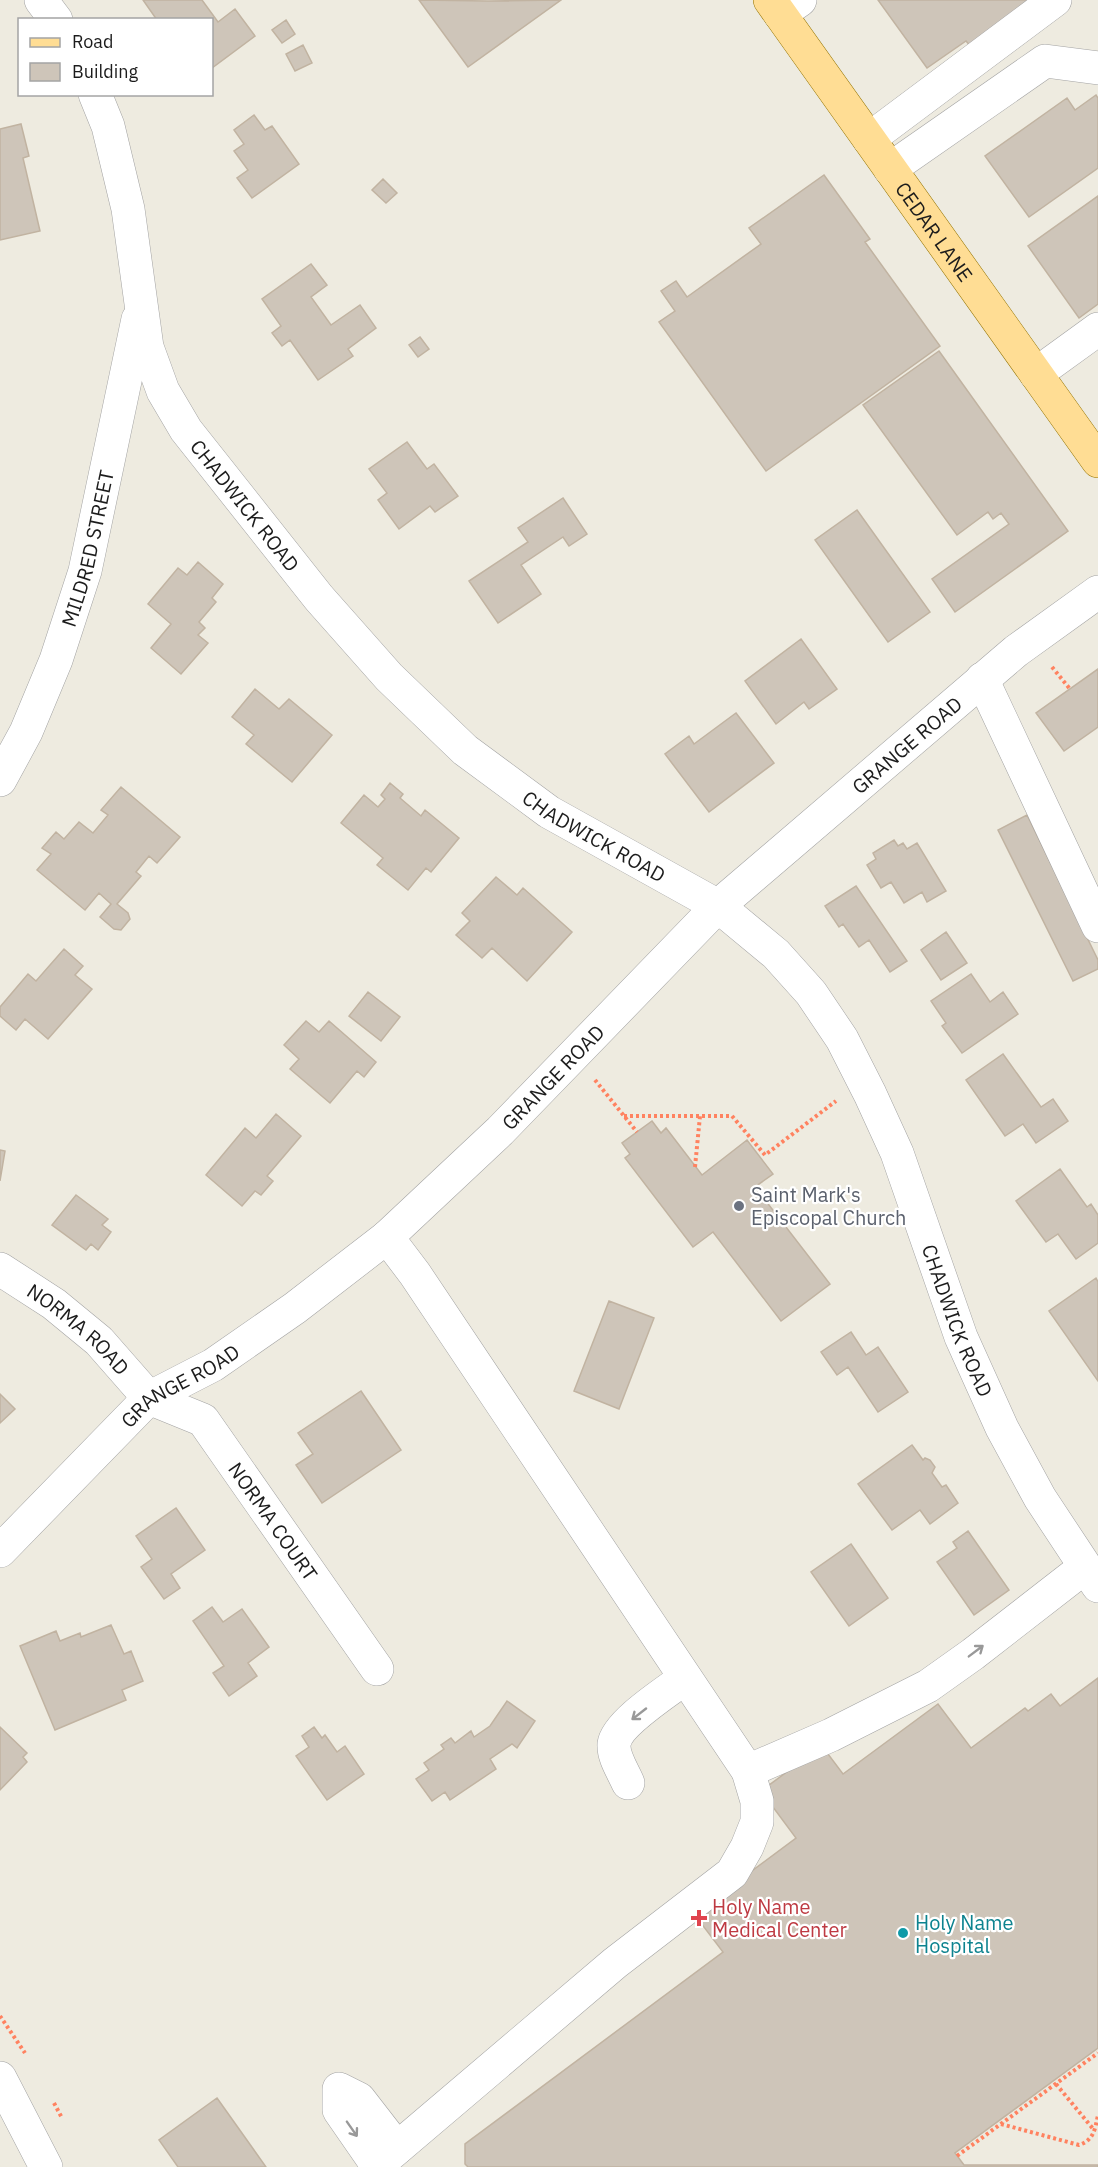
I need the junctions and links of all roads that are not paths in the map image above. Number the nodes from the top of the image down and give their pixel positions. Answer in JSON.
{"nodes":[{"id":1,"x":41,"y":0,"type":"edge"},
{"id":2,"x":1055,"y":0,"type":"edge"},
{"id":3,"x":783,"y":5,"type":"edge"},
{"id":4,"x":54,"y":18,"type":"edge"},
{"id":5,"x":1098,"y":68,"type":"edge"},
{"id":6,"x":96,"y":96,"type":"edge"},
{"id":7,"x":869,"y":139,"type":"junction"},
{"id":8,"x":890,"y":169,"type":"junction"},
{"id":9,"x":141,"y":306,"type":"junction"},
{"id":10,"x":1098,"y":329,"type":"edge"},
{"id":11,"x":1036,"y":374,"type":"junction"},
{"id":12,"x":1098,"y":461,"type":"edge"},
{"id":13,"x":1098,"y":592,"type":"edge"},
{"id":14,"x":982,"y":679,"type":"junction"},
{"id":15,"x":0,"y":780,"type":"edge"},
{"id":16,"x":718,"y":906,"type":"junction"},
{"id":17,"x":1098,"y":926,"type":"edge"},
{"id":18,"x":387,"y":1237,"type":"junction"},
{"id":19,"x":0,"y":1269,"type":"edge"},
{"id":20,"x":149,"y":1398,"type":"junction"},
{"id":21,"x":0,"y":1551,"type":"edge"},
{"id":22,"x":1091,"y":1577,"type":"edge"},
{"id":23,"x":377,"y":1669,"type":"dead end"},
{"id":24,"x":685,"y":1678,"type":"junction"},
{"id":25,"x":748,"y":1771,"type":"junction"},
{"id":26,"x":628,"y":1783,"type":"dead end"},
{"id":27,"x":0,"y":2078,"type":"edge"},
{"id":28,"x":383,"y":2160,"type":"edge"},
{"id":29,"x":46,"y":2167,"type":"edge"}],
"edges":[{"from":1,"to":4,"type":"street"},
{"from":2,"to":7,"type":"street"},
{"from":3,"to":7,"type":"main road","name":"CEDAR LANE"},
{"from":5,"to":8,"type":"street"},
{"from":6,"to":9,"type":"street","name":"CHADWICK ROAD"},
{"from":7,"to":8,"type":"main road","name":"CEDAR LANE"},
{"from":8,"to":11,"type":"main road","name":"CEDAR LANE"},
{"from":9,"to":15,"type":"street","name":"MILDRED STREET"},
{"from":9,"to":16,"type":"street","name":"CHADWICK ROAD"},
{"from":10,"to":11,"type":"street"},
{"from":11,"to":12,"type":"main road","name":"CEDAR LANE"},
{"from":13,"to":14,"type":"street","name":"GRANGE ROAD"},
{"from":14,"to":16,"type":"street","name":"GRANGE ROAD"},
{"from":14,"to":17,"type":"street"},
{"from":16,"to":18,"type":"street","name":"GRANGE ROAD"},
{"from":16,"to":22,"type":"street","name":"CHADWICK ROAD"},
{"from":18,"to":20,"type":"street","name":"GRANGE ROAD"},
{"from":18,"to":24,"type":"street"},
{"from":19,"to":20,"type":"street","name":"NORMA ROAD"},
{"from":20,"to":21,"type":"street","name":"GRANGE ROAD"},
{"from":20,"to":23,"type":"street","name":"NORMA COURT"},
{"from":25,"to":22,"type":"street","one_way":true},
{"from":24,"to":25,"type":"street"},
{"from":24,"to":26,"type":"street","one_way":true},
{"from":25,"to":28,"type":"street"},
{"from":27,"to":29,"type":"street"}]}
